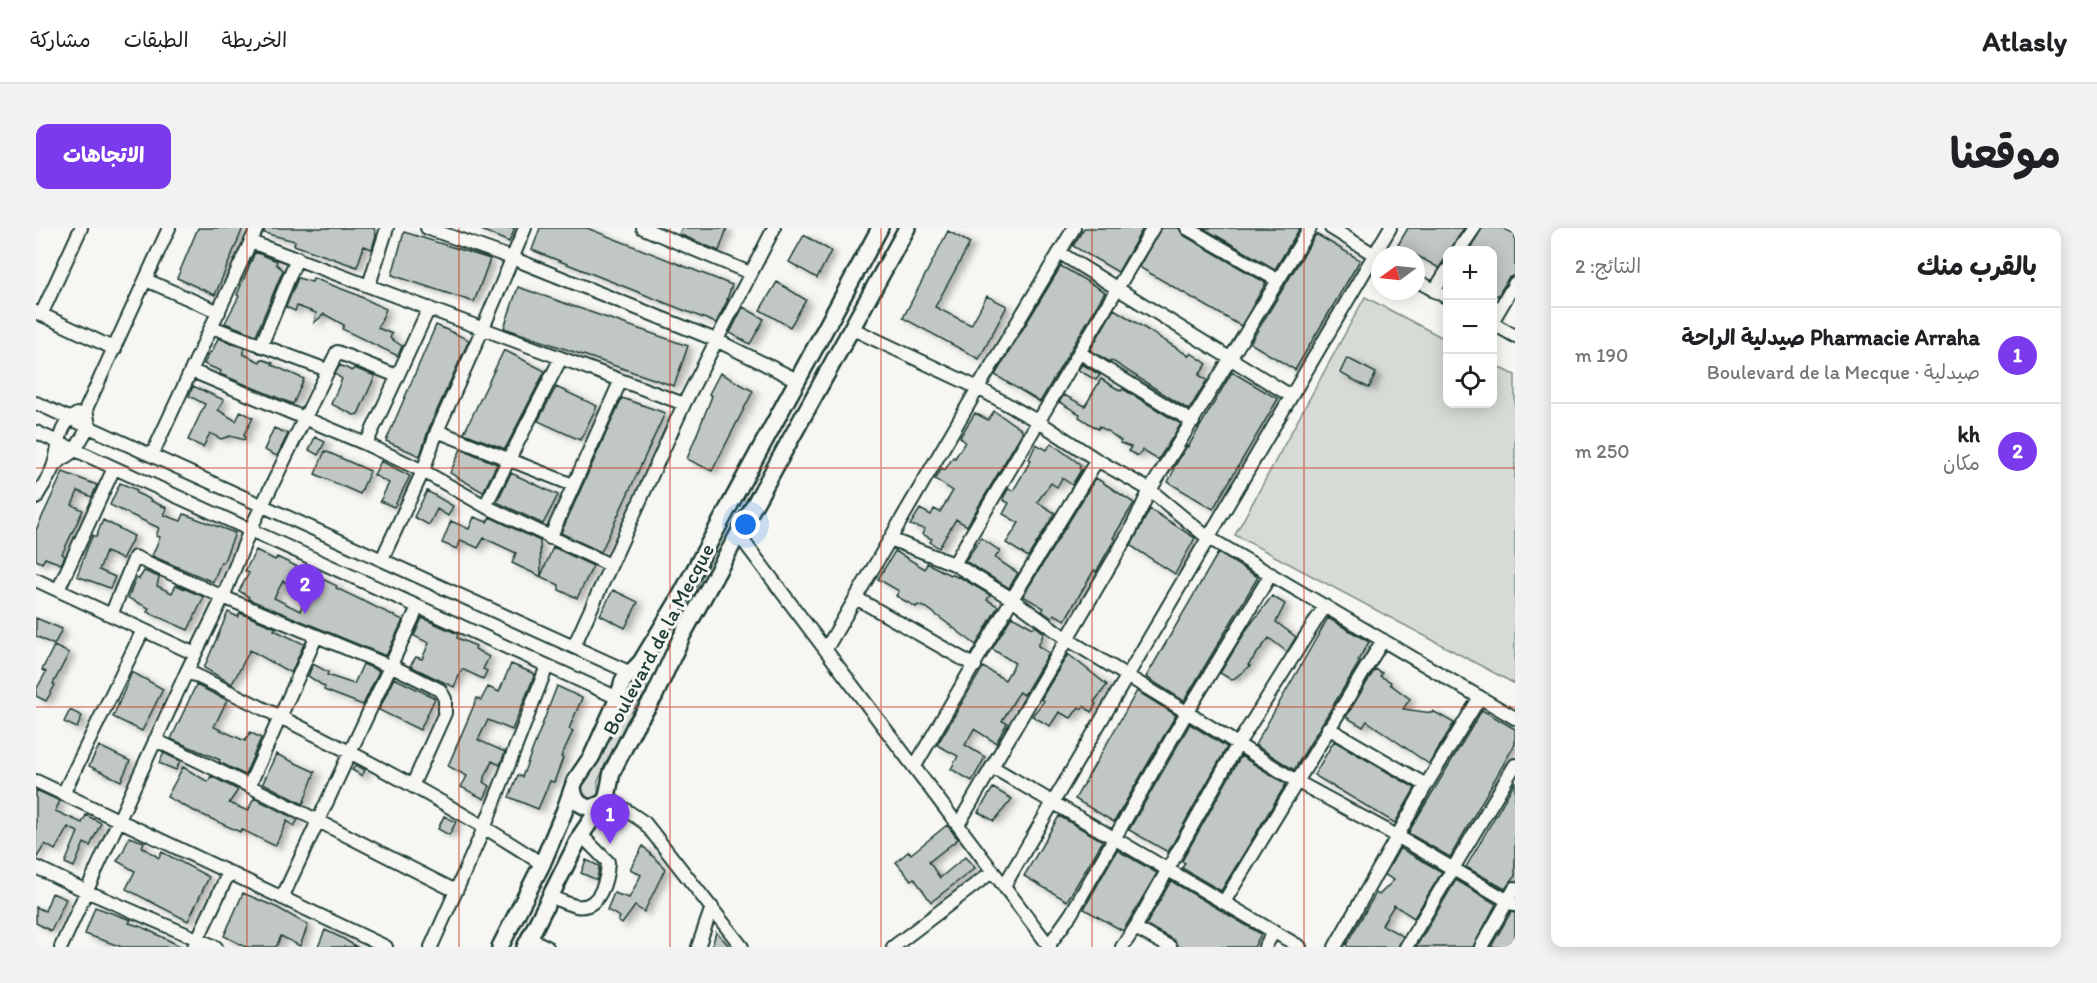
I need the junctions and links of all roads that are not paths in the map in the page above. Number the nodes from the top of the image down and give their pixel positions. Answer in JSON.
{"nodes":[{"id":1,"x":169,"y":228,"type":"edge"},
{"id":2,"x":257,"y":228,"type":"edge"},
{"id":3,"x":387,"y":228,"type":"edge"},
{"id":4,"x":427,"y":228,"type":"edge"},
{"id":5,"x":525,"y":228,"type":"edge"},
{"id":6,"x":643,"y":228,"type":"edge"},
{"id":7,"x":774,"y":228,"type":"edge"},
{"id":8,"x":880,"y":228,"type":"edge"},
{"id":9,"x":907,"y":228,"type":"edge"},
{"id":10,"x":1074,"y":228,"type":"edge"},
{"id":11,"x":1153,"y":228,"type":"edge"},
{"id":12,"x":1187,"y":228,"type":"edge"},
{"id":13,"x":1310,"y":228,"type":"edge"},
{"id":14,"x":1331,"y":228,"type":"edge"},
{"id":15,"x":1390,"y":228,"type":"edge"},
{"id":16,"x":1474,"y":228,"type":"edge"},
{"id":17,"x":78,"y":229,"type":"edge"},
{"id":18,"x":666,"y":232,"type":"edge"},
{"id":19,"x":251,"y":242,"type":"junction"},
{"id":20,"x":1382,"y":246,"type":"edge"},
{"id":21,"x":1463,"y":246,"type":"edge"},
{"id":22,"x":1371,"y":252,"type":"edge"},
{"id":23,"x":1060,"y":253,"type":"junction"},
{"id":24,"x":297,"y":258,"type":"junction"},
{"id":25,"x":512,"y":258,"type":"junction"},
{"id":26,"x":1371,"y":266,"type":"edge"},
{"id":27,"x":750,"y":273,"type":"junction"},
{"id":28,"x":1443,"y":277,"type":"edge"},
{"id":29,"x":146,"y":280,"type":"junction"},
{"id":30,"x":1277,"y":280,"type":"junction"},
{"id":31,"x":1515,"y":283,"type":"edge"},
{"id":32,"x":369,"y":285,"type":"junction"},
{"id":33,"x":1425,"y":286,"type":"edge"},
{"id":34,"x":1118,"y":288,"type":"junction"},
{"id":35,"x":1434,"y":291,"type":"junction"},
{"id":36,"x":1443,"y":296,"type":"edge"},
{"id":37,"x":429,"y":308,"type":"junction"},
{"id":38,"x":219,"y":312,"type":"junction"},
{"id":39,"x":38,"y":314,"type":"edge"},
{"id":40,"x":1497,"y":314,"type":"edge"},
{"id":41,"x":1497,"y":325,"type":"edge"},
{"id":42,"x":212,"y":327,"type":"junction"},
{"id":43,"x":483,"y":328,"type":"junction"},
{"id":44,"x":853,"y":328,"type":"junction"},
{"id":45,"x":1515,"y":336,"type":"edge"},
{"id":46,"x":716,"y":340,"type":"junction"},
{"id":47,"x":261,"y":346,"type":"junction"},
{"id":48,"x":115,"y":349,"type":"junction"},
{"id":49,"x":1080,"y":353,"type":"junction"},
{"id":50,"x":561,"y":358,"type":"junction"},
{"id":51,"x":1231,"y":359,"type":"junction"},
{"id":52,"x":327,"y":370,"type":"junction"},
{"id":53,"x":192,"y":371,"type":"junction"},
{"id":54,"x":397,"y":376,"type":"junction"},
{"id":55,"x":797,"y":380,"type":"junction"},
{"id":56,"x":620,"y":381,"type":"junction"},
{"id":57,"x":978,"y":388,"type":"junction"},
{"id":58,"x":1291,"y":396,"type":"junction"},
{"id":59,"x":36,"y":403,"type":"edge"},
{"id":60,"x":684,"y":404,"type":"junction"},
{"id":61,"x":86,"y":409,"type":"junction"},
{"id":62,"x":70,"y":418,"type":"junction"},
{"id":63,"x":305,"y":419,"type":"junction"},
{"id":64,"x":1192,"y":422,"type":"junction"},
{"id":65,"x":1039,"y":423,"type":"junction"},
{"id":66,"x":89,"y":426,"type":"junction"},
{"id":67,"x":437,"y":431,"type":"junction"},
{"id":68,"x":36,"y":432,"type":"edge"},
{"id":69,"x":57,"y":442,"type":"junction"},
{"id":70,"x":366,"y":444,"type":"junction"},
{"id":71,"x":75,"y":450,"type":"junction"},
{"id":72,"x":152,"y":455,"type":"junction"},
{"id":73,"x":509,"y":459,"type":"junction"},
{"id":74,"x":1097,"y":460,"type":"junction"},
{"id":75,"x":54,"y":465,"type":"junction"},
{"id":76,"x":114,"y":468,"type":"junction"},
{"id":77,"x":423,"y":471,"type":"junction"},
{"id":78,"x":573,"y":485,"type":"junction"},
{"id":79,"x":1150,"y":490,"type":"junction"},
{"id":80,"x":36,"y":498,"type":"edge"},
{"id":81,"x":262,"y":505,"type":"junction"},
{"id":82,"x":485,"y":506,"type":"junction"},
{"id":83,"x":250,"y":530,"type":"junction"},
{"id":84,"x":738,"y":534,"type":"junction"},
{"id":85,"x":1208,"y":537,"type":"junction"},
{"id":86,"x":550,"y":538,"type":"junction"},
{"id":87,"x":890,"y":539,"type":"junction"},
{"id":88,"x":382,"y":559,"type":"junction"},
{"id":89,"x":954,"y":564,"type":"junction"},
{"id":90,"x":610,"y":565,"type":"junction"},
{"id":91,"x":1271,"y":574,"type":"junction"},
{"id":92,"x":36,"y":580,"type":"edge"},
{"id":93,"x":58,"y":590,"type":"junction"},
{"id":94,"x":223,"y":597,"type":"junction"},
{"id":95,"x":856,"y":598,"type":"junction"},
{"id":96,"x":1012,"y":599,"type":"junction"},
{"id":97,"x":1325,"y":606,"type":"junction"},
{"id":98,"x":418,"y":607,"type":"junction"},
{"id":99,"x":111,"y":615,"type":"junction"},
{"id":100,"x":143,"y":630,"type":"junction"},
{"id":101,"x":316,"y":637,"type":"junction"},
{"id":102,"x":1067,"y":639,"type":"junction"},
{"id":103,"x":1383,"y":640,"type":"junction"},
{"id":104,"x":574,"y":646,"type":"junction"},
{"id":105,"x":826,"y":650,"type":"junction"},
{"id":106,"x":195,"y":654,"type":"junction"},
{"id":107,"x":390,"y":665,"type":"junction"},
{"id":108,"x":547,"y":666,"type":"junction"},
{"id":109,"x":975,"y":666,"type":"junction"},
{"id":110,"x":187,"y":671,"type":"junction"},
{"id":111,"x":631,"y":673,"type":"junction"},
{"id":112,"x":1126,"y":677,"type":"junction"},
{"id":113,"x":1480,"y":697,"type":"junction"},
{"id":114,"x":618,"y":698,"type":"junction"},
{"id":115,"x":654,"y":698,"type":"junction"},
{"id":116,"x":1187,"y":712,"type":"junction"},
{"id":117,"x":281,"y":717,"type":"junction"},
{"id":118,"x":1515,"y":718,"type":"edge"},
{"id":119,"x":1328,"y":728,"type":"junction"},
{"id":120,"x":155,"y":740,"type":"junction"},
{"id":121,"x":1238,"y":744,"type":"junction"},
{"id":122,"x":350,"y":753,"type":"junction"},
{"id":123,"x":1515,"y":765,"type":"edge"},
{"id":124,"x":915,"y":766,"type":"junction"},
{"id":125,"x":994,"y":768,"type":"junction"},
{"id":126,"x":36,"y":781,"type":"edge"},
{"id":127,"x":1296,"y":781,"type":"junction"},
{"id":128,"x":250,"y":784,"type":"junction"},
{"id":129,"x":1426,"y":785,"type":"junction"},
{"id":130,"x":412,"y":786,"type":"junction"},
{"id":131,"x":573,"y":787,"type":"junction"},
{"id":132,"x":63,"y":794,"type":"junction"},
{"id":133,"x":605,"y":800,"type":"junction"},
{"id":134,"x":1053,"y":802,"type":"junction"},
{"id":135,"x":118,"y":820,"type":"junction"},
{"id":136,"x":319,"y":822,"type":"junction"},
{"id":137,"x":958,"y":825,"type":"junction"},
{"id":138,"x":485,"y":826,"type":"junction"},
{"id":139,"x":581,"y":835,"type":"junction"},
{"id":140,"x":1397,"y":836,"type":"junction"},
{"id":141,"x":1114,"y":838,"type":"junction"},
{"id":142,"x":542,"y":864,"type":"junction"},
{"id":143,"x":36,"y":867,"type":"edge"},
{"id":144,"x":1453,"y":868,"type":"junction"},
{"id":145,"x":1168,"y":870,"type":"junction"},
{"id":146,"x":993,"y":871,"type":"junction"},
{"id":147,"x":229,"y":872,"type":"junction"},
{"id":148,"x":1004,"y":886,"type":"junction"},
{"id":149,"x":1515,"y":888,"type":"edge"},
{"id":150,"x":86,"y":891,"type":"junction"},
{"id":151,"x":456,"y":891,"type":"junction"},
{"id":152,"x":550,"y":896,"type":"junction"},
{"id":153,"x":282,"y":898,"type":"junction"},
{"id":154,"x":1224,"y":902,"type":"junction"},
{"id":155,"x":1511,"y":902,"type":"edge"},
{"id":156,"x":712,"y":907,"type":"junction"},
{"id":157,"x":1136,"y":928,"type":"junction"},
{"id":158,"x":1274,"y":931,"type":"junction"},
{"id":159,"x":527,"y":942,"type":"edge"},
{"id":160,"x":196,"y":943,"type":"edge"},
{"id":161,"x":1049,"y":946,"type":"edge"},
{"id":162,"x":61,"y":947,"type":"edge"},
{"id":163,"x":216,"y":947,"type":"edge"},
{"id":164,"x":386,"y":947,"type":"edge"},
{"id":165,"x":431,"y":947,"type":"edge"},
{"id":166,"x":500,"y":947,"type":"edge"},
{"id":167,"x":547,"y":947,"type":"edge"},
{"id":168,"x":698,"y":947,"type":"edge"},
{"id":169,"x":742,"y":947,"type":"edge"},
{"id":170,"x":893,"y":947,"type":"edge"},
{"id":171,"x":1122,"y":947,"type":"edge"},
{"id":172,"x":1170,"y":947,"type":"edge"},
{"id":173,"x":1265,"y":947,"type":"edge"},
{"id":174,"x":1300,"y":947,"type":"edge"},
{"id":175,"x":1335,"y":947,"type":"edge"},
{"id":176,"x":1406,"y":947,"type":"edge"},
{"id":177,"x":1480,"y":947,"type":"edge"}],
"edges":[{"from":1,"to":29,"type":"street"},
{"from":2,"to":19,"type":"street"},
{"from":3,"to":32,"type":"street"},
{"from":4,"to":25,"type":"street"},
{"from":5,"to":25,"type":"street"},
{"from":6,"to":18,"type":"street"},
{"from":7,"to":27,"type":"street"},
{"from":8,"to":55,"type":"main road","name":"Boulevard de la Mecque"},
{"from":9,"to":44,"type":"main road","name":"Boulevard de la Mecque"},
{"from":10,"to":23,"type":"street"},
{"from":11,"to":34,"type":"street"},
{"from":12,"to":30,"type":"street"},
{"from":13,"to":30,"type":"street"},
{"from":14,"to":22,"type":"street"},
{"from":15,"to":20,"type":"street"},
{"from":16,"to":21,"type":"street"},
{"from":17,"to":39,"type":"street"},
{"from":18,"to":27,"type":"street"},
{"from":19,"to":24,"type":"street"},
{"from":19,"to":38,"type":"street"},
{"from":23,"to":34,"type":"street"},
{"from":23,"to":57,"type":"street"},
{"from":24,"to":32,"type":"street"},
{"from":24,"to":47,"type":"street"},
{"from":25,"to":43,"type":"street"},
{"from":25,"to":46,"type":"street"},
{"from":26,"to":58,"type":"street"},
{"from":27,"to":46,"type":"street"},
{"from":28,"to":35,"type":"street"},
{"from":29,"to":38,"type":"street"},
{"from":29,"to":48,"type":"street"},
{"from":30,"to":51,"type":"street"},
{"from":31,"to":40,"type":"street"},
{"from":32,"to":37,"type":"street"},
{"from":33,"to":35,"type":"street"},
{"from":34,"to":49,"type":"street"},
{"from":34,"to":51,"type":"street"},
{"from":35,"to":36,"type":"street"},
{"from":37,"to":43,"type":"street"},
{"from":37,"to":54,"type":"street"},
{"from":38,"to":42,"type":"street"},
{"from":39,"to":48,"type":"street"},
{"from":41,"to":45,"type":"street"},
{"from":42,"to":47,"type":"street"},
{"from":42,"to":53,"type":"street"},
{"from":43,"to":50,"type":"street"},
{"from":43,"to":67,"type":"street"},
{"from":44,"to":57,"type":"street"},
{"from":44,"to":84,"type":"main road","name":"Boulevard de la Mecque"},
{"from":46,"to":55,"type":"street"},
{"from":46,"to":60,"type":"street"},
{"from":47,"to":52,"type":"street"},
{"from":48,"to":61,"type":"street"},
{"from":49,"to":64,"type":"street"},
{"from":49,"to":65,"type":"street"},
{"from":50,"to":56,"type":"street"},
{"from":50,"to":73,"type":"street"},
{"from":51,"to":58,"type":"street"},
{"from":51,"to":64,"type":"street"},
{"from":52,"to":54,"type":"street"},
{"from":52,"to":63,"type":"street"},
{"from":53,"to":63,"type":"street"},
{"from":53,"to":72,"type":"street"},
{"from":54,"to":70,"type":"street"},
{"from":55,"to":111,"type":"main road","name":"Boulevard de la Mecque"},
{"from":56,"to":60,"type":"street"},
{"from":56,"to":78,"type":"street"},
{"from":57,"to":65,"type":"street"},
{"from":57,"to":87,"type":"street"},
{"from":58,"to":85,"type":"street"},
{"from":59,"to":62,"type":"street"},
{"from":60,"to":90,"type":"street"},
{"from":61,"to":62,"type":"street"},
{"from":61,"to":66,"type":"street"},
{"from":62,"to":66,"type":"street"},
{"from":62,"to":69,"type":"street"},
{"from":63,"to":70,"type":"street"},
{"from":63,"to":81,"type":"street"},
{"from":64,"to":79,"type":"street"},
{"from":65,"to":74,"type":"street"},
{"from":65,"to":89,"type":"street"},
{"from":66,"to":71,"type":"street"},
{"from":66,"to":72,"type":"street"},
{"from":67,"to":73,"type":"street"},
{"from":67,"to":77,"type":"street"},
{"from":68,"to":69,"type":"street"},
{"from":69,"to":71,"type":"street"},
{"from":69,"to":75,"type":"street"},
{"from":70,"to":77,"type":"street"},
{"from":71,"to":75,"type":"street"},
{"from":71,"to":76,"type":"street"},
{"from":72,"to":81,"type":"street"},
{"from":73,"to":78,"type":"street"},
{"from":73,"to":82,"type":"street"},
{"from":74,"to":79,"type":"street"},
{"from":74,"to":96,"type":"street"},
{"from":75,"to":80,"type":"street"},
{"from":76,"to":83,"type":"street"},
{"from":76,"to":93,"type":"street"},
{"from":77,"to":82,"type":"street"},
{"from":77,"to":88,"type":"street"},
{"from":78,"to":86,"type":"street"},
{"from":79,"to":85,"type":"street"},
{"from":79,"to":102,"type":"street"},
{"from":81,"to":83,"type":"street"},
{"from":81,"to":88,"type":"street"},
{"from":82,"to":86,"type":"street"},
{"from":83,"to":94,"type":"street"},
{"from":83,"to":98,"type":"street"},
{"from":84,"to":105,"type":"street"},
{"from":84,"to":115,"type":"main road","name":"Boulevard de la Mecque"},
{"from":85,"to":91,"type":"street"},
{"from":85,"to":112,"type":"street"},
{"from":86,"to":90,"type":"street"},
{"from":87,"to":89,"type":"street"},
{"from":87,"to":95,"type":"street"},
{"from":88,"to":104,"type":"street"},
{"from":89,"to":96,"type":"street"},
{"from":90,"to":104,"type":"street"},
{"from":91,"to":97,"type":"street"},
{"from":91,"to":116,"type":"street"},
{"from":92,"to":93,"type":"street"},
{"from":93,"to":99,"type":"street"},
{"from":94,"to":99,"type":"street"},
{"from":94,"to":101,"type":"street"},
{"from":94,"to":106,"type":"street"},
{"from":95,"to":105,"type":"street"},
{"from":95,"to":109,"type":"street"},
{"from":96,"to":102,"type":"street"},
{"from":96,"to":109,"type":"street"},
{"from":97,"to":103,"type":"street"},
{"from":97,"to":121,"type":"street"},
{"from":98,"to":107,"type":"street"},
{"from":98,"to":108,"type":"street"},
{"from":99,"to":100,"type":"street"},
{"from":100,"to":106,"type":"street"},
{"from":100,"to":132,"type":"street"},
{"from":101,"to":107,"type":"street"},
{"from":101,"to":117,"type":"street"},
{"from":102,"to":112,"type":"street"},
{"from":102,"to":125,"type":"street"},
{"from":103,"to":113,"type":"street"},
{"from":103,"to":119,"type":"street"},
{"from":104,"to":111,"type":"street"},
{"from":105,"to":124,"type":"street"},
{"from":106,"to":110,"type":"street"},
{"from":107,"to":122,"type":"street"},
{"from":107,"to":130,"type":"street"},
{"from":108,"to":114,"type":"street"},
{"from":108,"to":138,"type":"street"},
{"from":109,"to":124,"type":"street"},
{"from":110,"to":117,"type":"street"},
{"from":110,"to":120,"type":"street"},
{"from":111,"to":114,"type":"main road","name":"Boulevard de la Mecque"},
{"from":111,"to":115,"type":"main road"},
{"from":112,"to":116,"type":"street"},
{"from":112,"to":134,"type":"street"},
{"from":113,"to":118,"type":"street"},
{"from":113,"to":129,"type":"street"},
{"from":114,"to":131,"type":"main road","name":"Boulevard de la Mecque"},
{"from":115,"to":133,"type":"main road","name":"Boulevard de la Mecque"},
{"from":116,"to":121,"type":"street"},
{"from":116,"to":141,"type":"street"},
{"from":117,"to":122,"type":"street"},
{"from":117,"to":128,"type":"street"},
{"from":119,"to":127,"type":"street"},
{"from":119,"to":129,"type":"street"},
{"from":120,"to":128,"type":"street"},
{"from":120,"to":135,"type":"street"},
{"from":121,"to":127,"type":"street"},
{"from":121,"to":145,"type":"street"},
{"from":122,"to":130,"type":"street"},
{"from":122,"to":136,"type":"street"},
{"from":123,"to":144,"type":"street"},
{"from":124,"to":137,"type":"street"},
{"from":125,"to":134,"type":"street"},
{"from":125,"to":137,"type":"street"},
{"from":126,"to":132,"type":"street"},
{"from":127,"to":140,"type":"street"},
{"from":127,"to":154,"type":"street"},
{"from":128,"to":136,"type":"street"},
{"from":129,"to":140,"type":"street"},
{"from":130,"to":138,"type":"street"},
{"from":131,"to":133,"type":"main road"},
{"from":131,"to":142,"type":"main road","name":"Boulevard de la Mecque"},
{"from":132,"to":135,"type":"street"},
{"from":133,"to":139,"type":"main road","name":"Boulevard de la Mecque"},
{"from":133,"to":156,"type":"street"},
{"from":134,"to":141,"type":"street"},
{"from":134,"to":148,"type":"street"},
{"from":135,"to":147,"type":"street"},
{"from":135,"to":150,"type":"street"},
{"from":136,"to":151,"type":"street"},
{"from":136,"to":153,"type":"street"},
{"from":137,"to":146,"type":"street"},
{"from":138,"to":142,"type":"street"},
{"from":138,"to":151,"type":"street"},
{"from":139,"to":152,"type":"main road","name":"Boulevard de la Mecque"},
{"from":139,"to":152,"type":"street"},
{"from":140,"to":144,"type":"street"},
{"from":140,"to":175,"type":"street"},
{"from":141,"to":145,"type":"street"},
{"from":141,"to":161,"type":"street"},
{"from":142,"to":166,"type":"main road","name":"Boulevard de la Mecque"},
{"from":143,"to":150,"type":"street"},
{"from":144,"to":155,"type":"street"},
{"from":144,"to":176,"type":"street"},
{"from":145,"to":154,"type":"street"},
{"from":145,"to":157,"type":"street"},
{"from":146,"to":148,"type":"street"},
{"from":146,"to":170,"type":"street"},
{"from":147,"to":153,"type":"street"},
{"from":147,"to":160,"type":"street"},
{"from":148,"to":161,"type":"street"},
{"from":149,"to":155,"type":"street"},
{"from":150,"to":160,"type":"street"},
{"from":150,"to":162,"type":"street"},
{"from":151,"to":165,"type":"street"},
{"from":152,"to":159,"type":"main road","name":"Boulevard de la Mecque"},
{"from":153,"to":164,"type":"street"},
{"from":154,"to":158,"type":"street"},
{"from":155,"to":177,"type":"street"},
{"from":156,"to":168,"type":"street"},
{"from":156,"to":169,"type":"street"},
{"from":157,"to":171,"type":"street"},
{"from":157,"to":172,"type":"street"},
{"from":158,"to":173,"type":"street"},
{"from":158,"to":174,"type":"street"},
{"from":159,"to":167,"type":"street"},
{"from":160,"to":163,"type":"street"}]}
